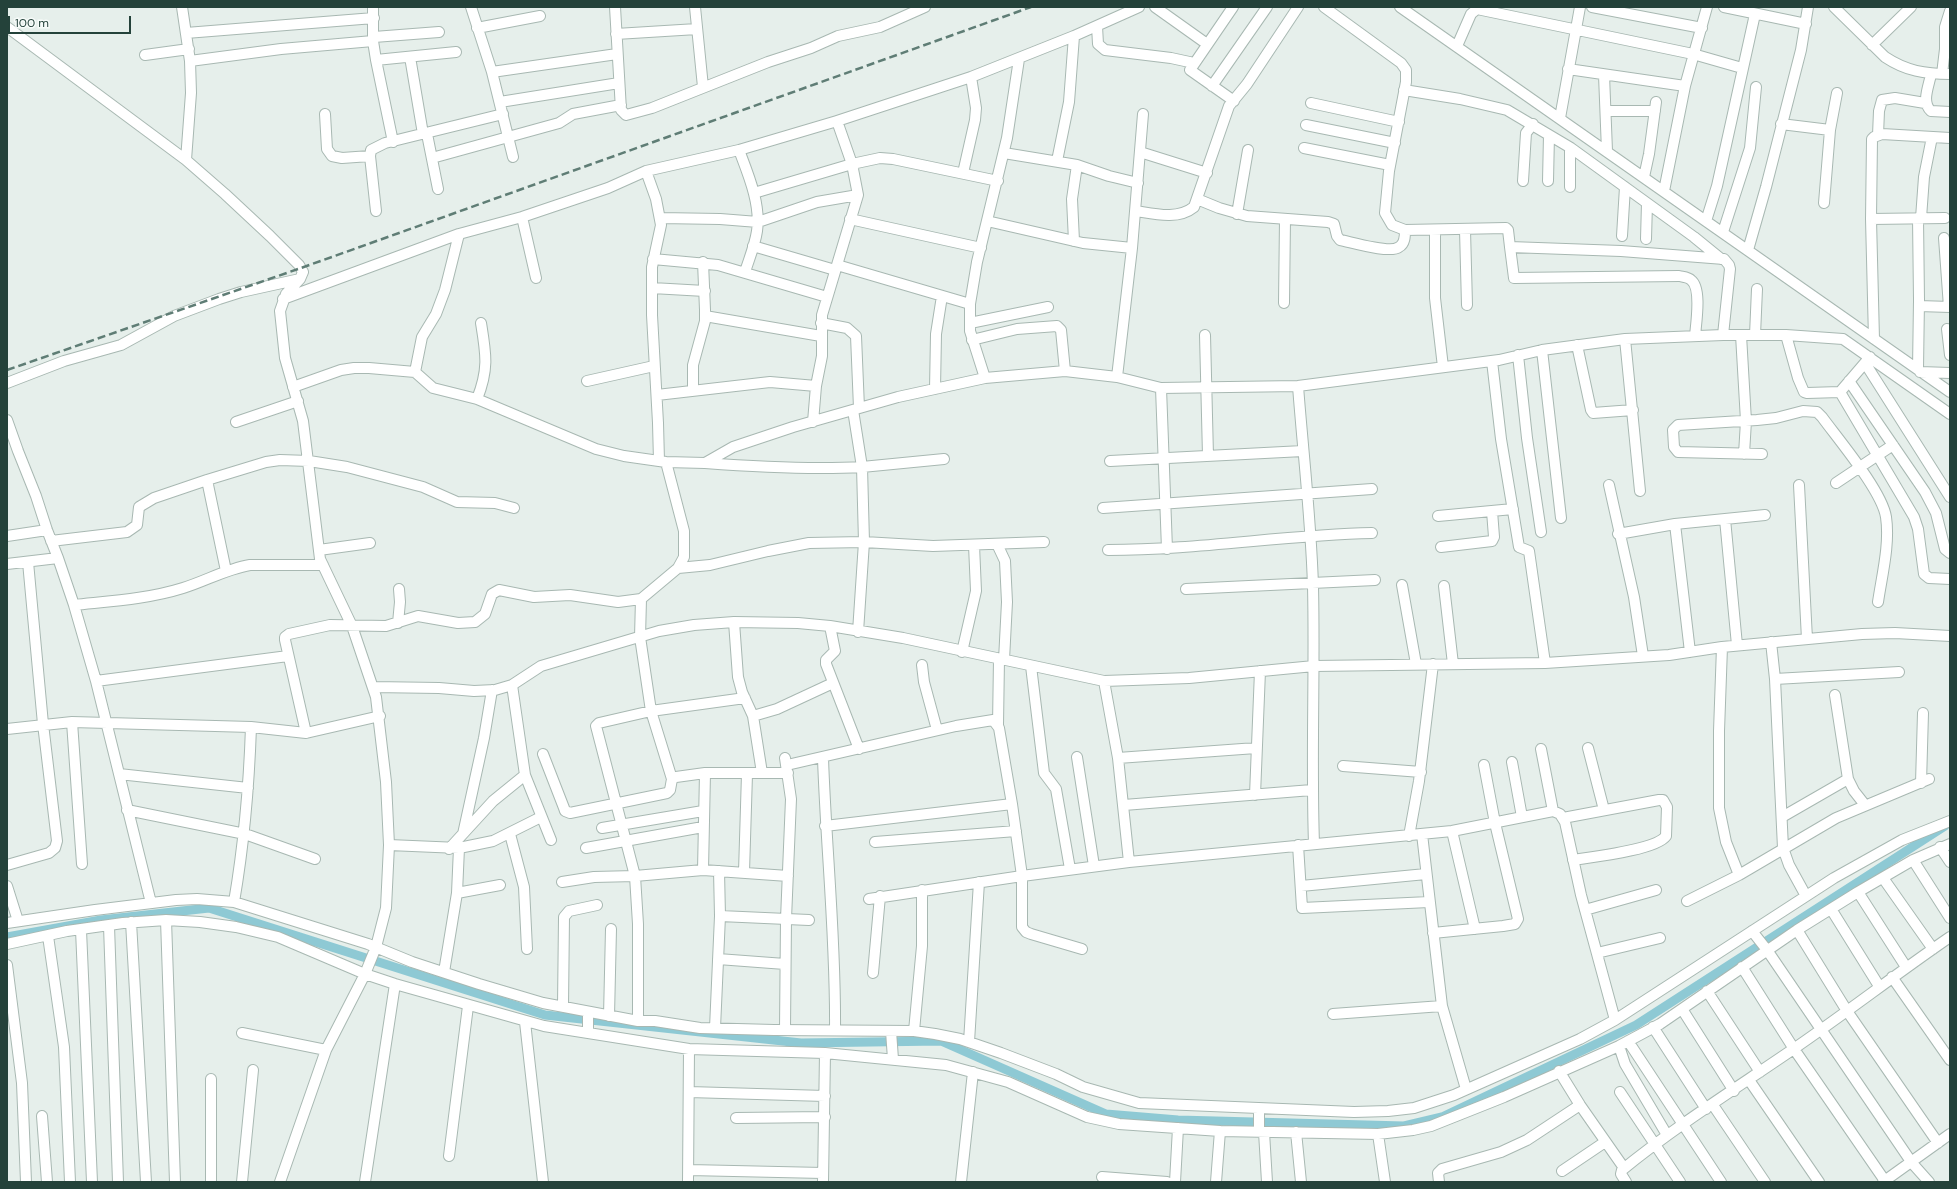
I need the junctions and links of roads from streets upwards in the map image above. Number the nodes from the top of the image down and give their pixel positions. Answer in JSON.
{"nodes":[{"id":1,"x":182,"y":7,"type":"edge"},
{"id":2,"x":373,"y":7,"type":"edge"},
{"id":3,"x":471,"y":7,"type":"edge"},
{"id":4,"x":615,"y":7,"type":"edge"},
{"id":5,"x":695,"y":7,"type":"edge"},
{"id":6,"x":925,"y":7,"type":"edge"},
{"id":7,"x":1139,"y":7,"type":"edge"},
{"id":8,"x":1155,"y":7,"type":"edge"},
{"id":9,"x":1233,"y":7,"type":"edge"},
{"id":10,"x":1267,"y":7,"type":"edge"},
{"id":11,"x":1298,"y":7,"type":"edge"},
{"id":12,"x":1324,"y":7,"type":"edge"},
{"id":13,"x":1400,"y":7,"type":"edge"},
{"id":14,"x":1580,"y":7,"type":"edge"},
{"id":15,"x":1592,"y":7,"type":"edge"},
{"id":16,"x":1707,"y":7,"type":"edge"},
{"id":17,"x":1724,"y":7,"type":"edge"},
{"id":18,"x":1808,"y":7,"type":"edge"},
{"id":19,"x":1834,"y":7,"type":"edge"},
{"id":20,"x":1910,"y":7,"type":"edge"},
{"id":21,"x":1486,"y":9,"type":"edge"},
{"id":22,"x":1950,"y":11,"type":"edge"},
{"id":23,"x":1755,"y":14,"type":"junction"},
{"id":24,"x":540,"y":16,"type":"dead end"},
{"id":25,"x":374,"y":18,"type":"junction"},
{"id":26,"x":1806,"y":24,"type":"junction"},
{"id":27,"x":1097,"y":26,"type":"junction"},
{"id":28,"x":7,"y":27,"type":"edge"},
{"id":29,"x":477,"y":28,"type":"junction"},
{"id":30,"x":1702,"y":28,"type":"junction"},
{"id":31,"x":697,"y":29,"type":"junction"},
{"id":32,"x":1576,"y":30,"type":"junction"},
{"id":33,"x":439,"y":32,"type":"dead end"},
{"id":34,"x":186,"y":33,"type":"junction"},
{"id":35,"x":616,"y":34,"type":"junction"},
{"id":36,"x":1074,"y":36,"type":"junction"},
{"id":37,"x":374,"y":39,"type":"junction"},
{"id":38,"x":1207,"y":44,"type":"junction"},
{"id":39,"x":1872,"y":45,"type":"junction"},
{"id":40,"x":1456,"y":46,"type":"junction"},
{"id":41,"x":189,"y":50,"type":"junction"},
{"id":42,"x":456,"y":52,"type":"dead end"},
{"id":43,"x":617,"y":54,"type":"junction"},
{"id":44,"x":1693,"y":54,"type":"junction"},
{"id":45,"x":146,"y":55,"type":"dead end"},
{"id":46,"x":410,"y":57,"type":"junction"},
{"id":47,"x":1019,"y":59,"type":"junction"},
{"id":48,"x":376,"y":60,"type":"junction"},
{"id":49,"x":190,"y":61,"type":"junction"},
{"id":50,"x":1194,"y":63,"type":"junction"},
{"id":51,"x":1742,"y":68,"type":"junction"},
{"id":52,"x":1568,"y":69,"type":"junction"},
{"id":53,"x":492,"y":72,"type":"junction"},
{"id":54,"x":1931,"y":74,"type":"junction"},
{"id":55,"x":1946,"y":74,"type":"edge"},
{"id":56,"x":1604,"y":75,"type":"junction"},
{"id":57,"x":971,"y":77,"type":"junction"},
{"id":58,"x":619,"y":82,"type":"junction"},
{"id":59,"x":1212,"y":86,"type":"junction"},
{"id":60,"x":1685,"y":86,"type":"junction"},
{"id":61,"x":703,"y":87,"type":"junction"},
{"id":62,"x":1756,"y":87,"type":"dead end"},
{"id":63,"x":1404,"y":90,"type":"junction"},
{"id":64,"x":1838,"y":93,"type":"dead end"},
{"id":65,"x":1234,"y":101,"type":"junction"},
{"id":66,"x":500,"y":102,"type":"junction"},
{"id":67,"x":1311,"y":103,"type":"dead end"},
{"id":68,"x":1925,"y":103,"type":"junction"},
{"id":69,"x":621,"y":105,"type":"junction"},
{"id":70,"x":1606,"y":111,"type":"junction"},
{"id":71,"x":1950,"y":112,"type":"edge"},
{"id":72,"x":325,"y":114,"type":"dead end"},
{"id":73,"x":503,"y":114,"type":"junction"},
{"id":74,"x":1143,"y":114,"type":"dead end"},
{"id":75,"x":1560,"y":118,"type":"junction"},
{"id":76,"x":837,"y":121,"type":"junction"},
{"id":77,"x":1399,"y":122,"type":"junction"},
{"id":78,"x":1533,"y":124,"type":"junction"},
{"id":79,"x":1781,"y":124,"type":"junction"},
{"id":80,"x":1306,"y":125,"type":"dead end"},
{"id":81,"x":1830,"y":130,"type":"junction"},
{"id":82,"x":425,"y":134,"type":"junction"},
{"id":83,"x":1549,"y":135,"type":"junction"},
{"id":84,"x":1878,"y":135,"type":"junction"},
{"id":85,"x":508,"y":136,"type":"junction"},
{"id":86,"x":1932,"y":137,"type":"junction"},
{"id":87,"x":1950,"y":138,"type":"edge"},
{"id":88,"x":393,"y":142,"type":"junction"},
{"id":89,"x":1395,"y":143,"type":"junction"},
{"id":90,"x":1304,"y":148,"type":"dead end"},
{"id":91,"x":1570,"y":148,"type":"junction"},
{"id":92,"x":739,"y":150,"type":"junction"},
{"id":93,"x":1248,"y":150,"type":"dead end"},
{"id":94,"x":1607,"y":151,"type":"junction"},
{"id":95,"x":1140,"y":152,"type":"junction"},
{"id":96,"x":1004,"y":153,"type":"junction"},
{"id":97,"x":370,"y":156,"type":"junction"},
{"id":98,"x":513,"y":157,"type":"dead end"},
{"id":99,"x":432,"y":158,"type":"junction"},
{"id":100,"x":186,"y":160,"type":"junction"},
{"id":101,"x":1057,"y":162,"type":"junction"},
{"id":102,"x":852,"y":164,"type":"junction"},
{"id":103,"x":1077,"y":165,"type":"junction"},
{"id":104,"x":1390,"y":165,"type":"junction"},
{"id":105,"x":646,"y":171,"type":"junction"},
{"id":106,"x":963,"y":173,"type":"junction"},
{"id":107,"x":1207,"y":173,"type":"junction"},
{"id":108,"x":1644,"y":177,"type":"junction"},
{"id":109,"x":998,"y":181,"type":"junction"},
{"id":110,"x":1523,"y":181,"type":"dead end"},
{"id":111,"x":1548,"y":181,"type":"dead end"},
{"id":112,"x":1138,"y":183,"type":"junction"},
{"id":113,"x":1570,"y":187,"type":"dead end"},
{"id":114,"x":1624,"y":187,"type":"junction"},
{"id":115,"x":438,"y":189,"type":"dead end"},
{"id":116,"x":1664,"y":191,"type":"junction"},
{"id":117,"x":754,"y":193,"type":"junction"},
{"id":118,"x":858,"y":195,"type":"junction"},
{"id":119,"x":1197,"y":199,"type":"junction"},
{"id":120,"x":1648,"y":203,"type":"junction"},
{"id":121,"x":1824,"y":203,"type":"dead end"},
{"id":122,"x":376,"y":211,"type":"dead end"},
{"id":123,"x":1136,"y":211,"type":"junction"},
{"id":124,"x":1237,"y":214,"type":"junction"},
{"id":125,"x":522,"y":217,"type":"junction"},
{"id":126,"x":660,"y":218,"type":"junction"},
{"id":127,"x":1285,"y":218,"type":"junction"},
{"id":128,"x":1919,"y":218,"type":"junction"},
{"id":129,"x":1945,"y":218,"type":"dead end"},
{"id":130,"x":850,"y":219,"type":"junction"},
{"id":131,"x":1871,"y":219,"type":"junction"},
{"id":132,"x":988,"y":221,"type":"junction"},
{"id":133,"x":1706,"y":221,"type":"junction"},
{"id":134,"x":758,"y":222,"type":"junction"},
{"id":135,"x":1405,"y":230,"type":"junction"},
{"id":136,"x":1435,"y":230,"type":"junction"},
{"id":137,"x":1465,"y":230,"type":"junction"},
{"id":138,"x":1723,"y":232,"type":"junction"},
{"id":139,"x":459,"y":234,"type":"junction"},
{"id":140,"x":1622,"y":236,"type":"dead end"},
{"id":141,"x":1944,"y":238,"type":"dead end"},
{"id":142,"x":1646,"y":239,"type":"dead end"},
{"id":143,"x":1074,"y":241,"type":"junction"},
{"id":144,"x":753,"y":246,"type":"junction"},
{"id":145,"x":1510,"y":247,"type":"junction"},
{"id":146,"x":981,"y":248,"type":"junction"},
{"id":147,"x":1132,"y":248,"type":"junction"},
{"id":148,"x":1748,"y":250,"type":"junction"},
{"id":149,"x":653,"y":259,"type":"junction"},
{"id":150,"x":1721,"y":259,"type":"junction"},
{"id":151,"x":703,"y":262,"type":"junction"},
{"id":152,"x":836,"y":267,"type":"junction"},
{"id":153,"x":745,"y":272,"type":"junction"},
{"id":154,"x":536,"y":278,"type":"dead end"},
{"id":155,"x":300,"y":279,"type":"junction"},
{"id":156,"x":652,"y":288,"type":"junction"},
{"id":157,"x":1757,"y":289,"type":"dead end"},
{"id":158,"x":705,"y":291,"type":"junction"},
{"id":159,"x":942,"y":296,"type":"junction"},
{"id":160,"x":827,"y":297,"type":"junction"},
{"id":161,"x":283,"y":299,"type":"junction"},
{"id":162,"x":1284,"y":303,"type":"dead end"},
{"id":163,"x":970,"y":304,"type":"junction"},
{"id":164,"x":1467,"y":305,"type":"dead end"},
{"id":165,"x":1919,"y":306,"type":"junction"},
{"id":166,"x":1048,"y":307,"type":"dead end"},
{"id":167,"x":1950,"y":307,"type":"edge"},
{"id":168,"x":705,"y":316,"type":"junction"},
{"id":169,"x":481,"y":323,"type":"dead end"},
{"id":170,"x":821,"y":323,"type":"junction"},
{"id":171,"x":970,"y":323,"type":"junction"},
{"id":172,"x":1947,"y":329,"type":"dead end"},
{"id":173,"x":1205,"y":335,"type":"dead end"},
{"id":174,"x":1723,"y":335,"type":"junction"},
{"id":175,"x":1740,"y":335,"type":"junction"},
{"id":176,"x":1786,"y":335,"type":"junction"},
{"id":177,"x":821,"y":336,"type":"junction"},
{"id":178,"x":1695,"y":336,"type":"junction"},
{"id":179,"x":1755,"y":336,"type":"junction"},
{"id":180,"x":1625,"y":339,"type":"junction"},
{"id":181,"x":1874,"y":339,"type":"junction"},
{"id":182,"x":972,"y":340,"type":"junction"},
{"id":183,"x":1577,"y":345,"type":"junction"},
{"id":184,"x":1542,"y":350,"type":"junction"},
{"id":185,"x":1950,"y":355,"type":"edge"},
{"id":186,"x":1518,"y":356,"type":"junction"},
{"id":187,"x":1492,"y":360,"type":"junction"},
{"id":188,"x":1867,"y":360,"type":"junction"},
{"id":189,"x":654,"y":366,"type":"junction"},
{"id":190,"x":1443,"y":367,"type":"junction"},
{"id":191,"x":1919,"y":370,"type":"junction"},
{"id":192,"x":1065,"y":371,"type":"junction"},
{"id":193,"x":415,"y":372,"type":"junction"},
{"id":194,"x":1950,"y":373,"type":"edge"},
{"id":195,"x":1117,"y":377,"type":"junction"},
{"id":196,"x":985,"y":378,"type":"junction"},
{"id":197,"x":587,"y":381,"type":"dead end"},
{"id":198,"x":1849,"y":381,"type":"junction"},
{"id":199,"x":7,"y":383,"type":"edge"},
{"id":200,"x":816,"y":386,"type":"junction"},
{"id":201,"x":1206,"y":386,"type":"junction"},
{"id":202,"x":1298,"y":386,"type":"junction"},
{"id":203,"x":293,"y":387,"type":"junction"},
{"id":204,"x":1161,"y":388,"type":"junction"},
{"id":205,"x":935,"y":389,"type":"junction"},
{"id":206,"x":693,"y":390,"type":"junction"},
{"id":207,"x":1840,"y":392,"type":"junction"},
{"id":208,"x":1950,"y":392,"type":"edge"},
{"id":209,"x":657,"y":395,"type":"junction"},
{"id":210,"x":477,"y":399,"type":"junction"},
{"id":211,"x":298,"y":401,"type":"junction"},
{"id":212,"x":856,"y":409,"type":"junction"},
{"id":213,"x":1633,"y":410,"type":"junction"},
{"id":214,"x":1950,"y":414,"type":"edge"},
{"id":215,"x":7,"y":420,"type":"edge"},
{"id":216,"x":1746,"y":421,"type":"junction"},
{"id":217,"x":236,"y":422,"type":"dead end"},
{"id":218,"x":813,"y":422,"type":"junction"},
{"id":219,"x":1893,"y":445,"type":"junction"},
{"id":220,"x":1303,"y":451,"type":"junction"},
{"id":221,"x":1744,"y":454,"type":"junction"},
{"id":222,"x":1762,"y":454,"type":"dead end"},
{"id":223,"x":1878,"y":455,"type":"junction"},
{"id":224,"x":1208,"y":456,"type":"junction"},
{"id":225,"x":1164,"y":458,"type":"junction"},
{"id":226,"x":944,"y":459,"type":"dead end"},
{"id":227,"x":1110,"y":460,"type":"dead end"},
{"id":228,"x":309,"y":461,"type":"junction"},
{"id":229,"x":662,"y":462,"type":"junction"},
{"id":230,"x":705,"y":463,"type":"junction"},
{"id":231,"x":862,"y":467,"type":"junction"},
{"id":232,"x":1859,"y":468,"type":"junction"},
{"id":233,"x":207,"y":480,"type":"junction"},
{"id":234,"x":1836,"y":483,"type":"dead end"},
{"id":235,"x":1609,"y":485,"type":"dead end"},
{"id":236,"x":1799,"y":485,"type":"dead end"},
{"id":237,"x":1372,"y":489,"type":"dead end"},
{"id":238,"x":1640,"y":491,"type":"dead end"},
{"id":239,"x":1306,"y":494,"type":"junction"},
{"id":240,"x":1950,"y":497,"type":"edge"},
{"id":241,"x":1165,"y":504,"type":"junction"},
{"id":242,"x":514,"y":508,"type":"dead end"},
{"id":243,"x":1103,"y":508,"type":"dead end"},
{"id":244,"x":1513,"y":508,"type":"junction"},
{"id":245,"x":1492,"y":511,"type":"junction"},
{"id":246,"x":1438,"y":516,"type":"dead end"},
{"id":247,"x":1765,"y":516,"type":"dead end"},
{"id":248,"x":1561,"y":518,"type":"dead end"},
{"id":249,"x":1725,"y":519,"type":"junction"},
{"id":250,"x":1675,"y":524,"type":"junction"},
{"id":251,"x":47,"y":530,"type":"junction"},
{"id":252,"x":1541,"y":532,"type":"dead end"},
{"id":253,"x":1372,"y":533,"type":"dead end"},
{"id":254,"x":1618,"y":534,"type":"junction"},
{"id":255,"x":7,"y":536,"type":"edge"},
{"id":256,"x":1310,"y":536,"type":"junction"},
{"id":257,"x":51,"y":541,"type":"junction"},
{"id":258,"x":864,"y":542,"type":"junction"},
{"id":259,"x":1044,"y":542,"type":"dead end"},
{"id":260,"x":370,"y":543,"type":"dead end"},
{"id":261,"x":974,"y":544,"type":"junction"},
{"id":262,"x":997,"y":544,"type":"junction"},
{"id":263,"x":1441,"y":547,"type":"dead end"},
{"id":264,"x":1167,"y":549,"type":"junction"},
{"id":265,"x":319,"y":550,"type":"junction"},
{"id":266,"x":1108,"y":550,"type":"dead end"},
{"id":267,"x":1950,"y":553,"type":"edge"},
{"id":268,"x":58,"y":558,"type":"junction"},
{"id":269,"x":28,"y":562,"type":"junction"},
{"id":270,"x":7,"y":564,"type":"edge"},
{"id":271,"x":323,"y":565,"type":"junction"},
{"id":272,"x":678,"y":568,"type":"junction"},
{"id":273,"x":226,"y":571,"type":"junction"},
{"id":274,"x":1950,"y":579,"type":"edge"},
{"id":275,"x":1375,"y":580,"type":"dead end"},
{"id":276,"x":1313,"y":584,"type":"junction"},
{"id":277,"x":1402,"y":585,"type":"dead end"},
{"id":278,"x":1444,"y":586,"type":"dead end"},
{"id":279,"x":399,"y":589,"type":"dead end"},
{"id":280,"x":1186,"y":589,"type":"dead end"},
{"id":281,"x":641,"y":599,"type":"junction"},
{"id":282,"x":1878,"y":602,"type":"dead end"},
{"id":283,"x":74,"y":605,"type":"junction"},
{"id":284,"x":734,"y":622,"type":"junction"},
{"id":285,"x":398,"y":623,"type":"junction"},
{"id":286,"x":352,"y":626,"type":"junction"},
{"id":287,"x":830,"y":626,"type":"junction"},
{"id":288,"x":858,"y":632,"type":"junction"},
{"id":289,"x":640,"y":636,"type":"junction"},
{"id":290,"x":1950,"y":636,"type":"edge"},
{"id":291,"x":1807,"y":639,"type":"junction"},
{"id":292,"x":1771,"y":642,"type":"junction"},
{"id":293,"x":1737,"y":645,"type":"junction"},
{"id":294,"x":1722,"y":647,"type":"junction"},
{"id":295,"x":962,"y":652,"type":"junction"},
{"id":296,"x":1690,"y":652,"type":"junction"},
{"id":297,"x":288,"y":656,"type":"junction"},
{"id":298,"x":1643,"y":656,"type":"junction"},
{"id":299,"x":1001,"y":660,"type":"junction"},
{"id":300,"x":1416,"y":664,"type":"junction"},
{"id":301,"x":1433,"y":664,"type":"junction"},
{"id":302,"x":1453,"y":664,"type":"junction"},
{"id":303,"x":1545,"y":664,"type":"junction"},
{"id":304,"x":922,"y":665,"type":"dead end"},
{"id":305,"x":1031,"y":666,"type":"junction"},
{"id":306,"x":1314,"y":666,"type":"junction"},
{"id":307,"x":1260,"y":671,"type":"junction"},
{"id":308,"x":1899,"y":672,"type":"dead end"},
{"id":309,"x":1775,"y":679,"type":"junction"},
{"id":310,"x":96,"y":681,"type":"junction"},
{"id":311,"x":1104,"y":681,"type":"junction"},
{"id":312,"x":833,"y":684,"type":"junction"},
{"id":313,"x":512,"y":685,"type":"junction"},
{"id":314,"x":373,"y":687,"type":"junction"},
{"id":315,"x":492,"y":690,"type":"junction"},
{"id":316,"x":1835,"y":695,"type":"dead end"},
{"id":317,"x":745,"y":698,"type":"junction"},
{"id":318,"x":651,"y":711,"type":"junction"},
{"id":319,"x":1923,"y":712,"type":"dead end"},
{"id":320,"x":380,"y":716,"type":"junction"},
{"id":321,"x":753,"y":716,"type":"junction"},
{"id":322,"x":72,"y":722,"type":"junction"},
{"id":323,"x":106,"y":722,"type":"junction"},
{"id":324,"x":43,"y":724,"type":"junction"},
{"id":325,"x":998,"y":725,"type":"junction"},
{"id":326,"x":251,"y":727,"type":"junction"},
{"id":327,"x":7,"y":729,"type":"edge"},
{"id":328,"x":937,"y":730,"type":"junction"},
{"id":329,"x":306,"y":733,"type":"junction"},
{"id":330,"x":1256,"y":748,"type":"junction"},
{"id":331,"x":1588,"y":748,"type":"dead end"},
{"id":332,"x":859,"y":749,"type":"junction"},
{"id":333,"x":1541,"y":750,"type":"dead end"},
{"id":334,"x":543,"y":754,"type":"dead end"},
{"id":335,"x":1077,"y":757,"type":"dead end"},
{"id":336,"x":823,"y":758,"type":"junction"},
{"id":337,"x":1118,"y":758,"type":"junction"},
{"id":338,"x":1512,"y":762,"type":"dead end"},
{"id":339,"x":1484,"y":765,"type":"dead end"},
{"id":340,"x":786,"y":766,"type":"junction"},
{"id":341,"x":1343,"y":766,"type":"dead end"},
{"id":342,"x":1420,"y":772,"type":"junction"},
{"id":343,"x":705,"y":773,"type":"junction"},
{"id":344,"x":762,"y":773,"type":"junction"},
{"id":345,"x":119,"y":774,"type":"junction"},
{"id":346,"x":747,"y":774,"type":"junction"},
{"id":347,"x":525,"y":775,"type":"junction"},
{"id":348,"x":672,"y":779,"type":"junction"},
{"id":349,"x":1848,"y":779,"type":"junction"},
{"id":350,"x":248,"y":788,"type":"junction"},
{"id":351,"x":1312,"y":790,"type":"junction"},
{"id":352,"x":1255,"y":795,"type":"junction"},
{"id":353,"x":1012,"y":804,"type":"junction"},
{"id":354,"x":616,"y":805,"type":"junction"},
{"id":355,"x":1124,"y":806,"type":"junction"},
{"id":356,"x":1865,"y":806,"type":"junction"},
{"id":357,"x":128,"y":810,"type":"junction"},
{"id":358,"x":1604,"y":810,"type":"junction"},
{"id":359,"x":703,"y":811,"type":"junction"},
{"id":360,"x":1553,"y":811,"type":"junction"},
{"id":361,"x":541,"y":817,"type":"junction"},
{"id":362,"x":1522,"y":817,"type":"junction"},
{"id":363,"x":1782,"y":817,"type":"junction"},
{"id":364,"x":1563,"y":818,"type":"junction"},
{"id":365,"x":1950,"y":821,"type":"edge"},
{"id":366,"x":1495,"y":823,"type":"junction"},
{"id":367,"x":621,"y":824,"type":"junction"},
{"id":368,"x":825,"y":826,"type":"junction"},
{"id":369,"x":602,"y":828,"type":"dead end"},
{"id":370,"x":703,"y":828,"type":"junction"},
{"id":371,"x":1016,"y":831,"type":"junction"},
{"id":372,"x":1452,"y":831,"type":"junction"},
{"id":373,"x":245,"y":834,"type":"junction"},
{"id":374,"x":463,"y":834,"type":"junction"},
{"id":375,"x":510,"y":834,"type":"junction"},
{"id":376,"x":1422,"y":834,"type":"junction"},
{"id":377,"x":1409,"y":836,"type":"junction"},
{"id":378,"x":551,"y":840,"type":"dead end"},
{"id":379,"x":625,"y":840,"type":"junction"},
{"id":380,"x":875,"y":842,"type":"dead end"},
{"id":381,"x":1314,"y":844,"type":"junction"},
{"id":382,"x":389,"y":845,"type":"junction"},
{"id":383,"x":1945,"y":845,"type":"edge"},
{"id":384,"x":1298,"y":846,"type":"junction"},
{"id":385,"x":454,"y":848,"type":"junction"},
{"id":386,"x":586,"y":848,"type":"dead end"},
{"id":387,"x":1783,"y":848,"type":"junction"},
{"id":388,"x":316,"y":859,"type":"dead end"},
{"id":389,"x":1573,"y":860,"type":"junction"},
{"id":390,"x":1913,"y":860,"type":"junction"},
{"id":391,"x":1129,"y":862,"type":"junction"},
{"id":392,"x":1950,"y":862,"type":"edge"},
{"id":393,"x":82,"y":864,"type":"dead end"},
{"id":394,"x":7,"y":865,"type":"edge"},
{"id":395,"x":1094,"y":866,"type":"junction"},
{"id":396,"x":1070,"y":869,"type":"junction"},
{"id":397,"x":703,"y":870,"type":"junction"},
{"id":398,"x":719,"y":871,"type":"junction"},
{"id":399,"x":744,"y":872,"type":"junction"},
{"id":400,"x":1426,"y":874,"type":"junction"},
{"id":401,"x":1739,"y":875,"type":"junction"},
{"id":402,"x":635,"y":876,"type":"junction"},
{"id":403,"x":788,"y":876,"type":"junction"},
{"id":404,"x":1022,"y":876,"type":"junction"},
{"id":405,"x":1883,"y":878,"type":"junction"},
{"id":406,"x":562,"y":882,"type":"dead end"},
{"id":407,"x":979,"y":882,"type":"junction"},
{"id":408,"x":500,"y":885,"type":"dead end"},
{"id":409,"x":7,"y":886,"type":"edge"},
{"id":410,"x":1301,"y":886,"type":"junction"},
{"id":411,"x":922,"y":890,"type":"junction"},
{"id":412,"x":1656,"y":890,"type":"dead end"},
{"id":413,"x":1858,"y":892,"type":"junction"},
{"id":414,"x":457,"y":893,"type":"junction"},
{"id":415,"x":880,"y":896,"type":"junction"},
{"id":416,"x":1806,"y":896,"type":"junction"},
{"id":417,"x":869,"y":899,"type":"dead end"},
{"id":418,"x":1687,"y":901,"type":"dead end"},
{"id":419,"x":234,"y":902,"type":"junction"},
{"id":420,"x":1429,"y":902,"type":"junction"},
{"id":421,"x":151,"y":904,"type":"junction"},
{"id":422,"x":598,"y":905,"type":"dead end"},
{"id":423,"x":1831,"y":909,"type":"junction"},
{"id":424,"x":1585,"y":910,"type":"junction"},
{"id":425,"x":720,"y":916,"type":"junction"},
{"id":426,"x":1950,"y":918,"type":"edge"},
{"id":427,"x":786,"y":919,"type":"junction"},
{"id":428,"x":166,"y":920,"type":"junction"},
{"id":429,"x":809,"y":920,"type":"dead end"},
{"id":430,"x":18,"y":921,"type":"junction"},
{"id":431,"x":131,"y":922,"type":"junction"},
{"id":432,"x":7,"y":923,"type":"edge"},
{"id":433,"x":61,"y":924,"type":"junction"},
{"id":434,"x":109,"y":926,"type":"junction"},
{"id":435,"x":611,"y":929,"type":"dead end"},
{"id":436,"x":1475,"y":929,"type":"junction"},
{"id":437,"x":81,"y":930,"type":"junction"},
{"id":438,"x":1797,"y":930,"type":"junction"},
{"id":439,"x":1433,"y":933,"type":"junction"},
{"id":440,"x":48,"y":936,"type":"junction"},
{"id":441,"x":1660,"y":938,"type":"dead end"},
{"id":442,"x":1950,"y":938,"type":"edge"},
{"id":443,"x":1760,"y":940,"type":"junction"},
{"id":444,"x":7,"y":944,"type":"edge"},
{"id":445,"x":527,"y":949,"type":"dead end"},
{"id":446,"x":1082,"y":949,"type":"dead end"},
{"id":447,"x":1932,"y":949,"type":"junction"},
{"id":448,"x":1597,"y":953,"type":"junction"},
{"id":449,"x":718,"y":959,"type":"junction"},
{"id":450,"x":370,"y":960,"type":"junction"},
{"id":451,"x":785,"y":964,"type":"junction"},
{"id":452,"x":7,"y":965,"type":"edge"},
{"id":453,"x":1742,"y":967,"type":"junction"},
{"id":454,"x":1906,"y":967,"type":"junction"},
{"id":455,"x":444,"y":972,"type":"junction"},
{"id":456,"x":873,"y":973,"type":"dead end"},
{"id":457,"x":1892,"y":977,"type":"junction"},
{"id":458,"x":395,"y":984,"type":"junction"},
{"id":459,"x":1880,"y":986,"type":"junction"},
{"id":460,"x":1707,"y":991,"type":"junction"},
{"id":461,"x":468,"y":1006,"type":"junction"},
{"id":462,"x":563,"y":1006,"type":"junction"},
{"id":463,"x":1442,"y":1006,"type":"junction"},
{"id":464,"x":1682,"y":1009,"type":"junction"},
{"id":465,"x":1847,"y":1011,"type":"junction"},
{"id":466,"x":1333,"y":1014,"type":"dead end"},
{"id":467,"x":609,"y":1016,"type":"junction"},
{"id":468,"x":1615,"y":1020,"type":"junction"},
{"id":469,"x":638,"y":1021,"type":"junction"},
{"id":470,"x":525,"y":1022,"type":"junction"},
{"id":471,"x":588,"y":1023,"type":"junction"},
{"id":472,"x":1654,"y":1027,"type":"junction"},
{"id":473,"x":715,"y":1028,"type":"junction"},
{"id":474,"x":785,"y":1029,"type":"junction"},
{"id":475,"x":835,"y":1029,"type":"junction"},
{"id":476,"x":1821,"y":1029,"type":"junction"},
{"id":477,"x":914,"y":1031,"type":"junction"},
{"id":478,"x":242,"y":1033,"type":"dead end"},
{"id":479,"x":969,"y":1042,"type":"junction"},
{"id":480,"x":1623,"y":1044,"type":"junction"},
{"id":481,"x":892,"y":1045,"type":"junction"},
{"id":482,"x":689,"y":1049,"type":"junction"},
{"id":483,"x":1794,"y":1049,"type":"junction"},
{"id":484,"x":326,"y":1050,"type":"junction"},
{"id":485,"x":825,"y":1053,"type":"junction"},
{"id":486,"x":1950,"y":1060,"type":"edge"},
{"id":487,"x":253,"y":1070,"type":"dead end"},
{"id":488,"x":1560,"y":1071,"type":"junction"},
{"id":489,"x":973,"y":1072,"type":"junction"},
{"id":490,"x":1760,"y":1072,"type":"junction"},
{"id":491,"x":211,"y":1079,"type":"dead end"},
{"id":492,"x":1749,"y":1080,"type":"junction"},
{"id":493,"x":1466,"y":1089,"type":"junction"},
{"id":494,"x":1734,"y":1091,"type":"junction"},
{"id":495,"x":689,"y":1092,"type":"junction"},
{"id":496,"x":1620,"y":1092,"type":"dead end"},
{"id":497,"x":825,"y":1096,"type":"junction"},
{"id":498,"x":1580,"y":1105,"type":"junction"},
{"id":499,"x":1709,"y":1107,"type":"junction"},
{"id":500,"x":1260,"y":1109,"type":"junction"},
{"id":501,"x":42,"y":1116,"type":"dead end"},
{"id":502,"x":825,"y":1117,"type":"junction"},
{"id":503,"x":736,"y":1118,"type":"dead end"},
{"id":504,"x":1682,"y":1125,"type":"junction"},
{"id":505,"x":1261,"y":1127,"type":"junction"},
{"id":506,"x":1178,"y":1128,"type":"junction"},
{"id":507,"x":1220,"y":1131,"type":"junction"},
{"id":508,"x":1296,"y":1132,"type":"junction"},
{"id":509,"x":1378,"y":1134,"type":"junction"},
{"id":510,"x":1950,"y":1134,"type":"edge"},
{"id":511,"x":1667,"y":1135,"type":"junction"},
{"id":512,"x":1605,"y":1142,"type":"junction"},
{"id":513,"x":1938,"y":1143,"type":"junction"},
{"id":514,"x":1654,"y":1144,"type":"junction"},
{"id":515,"x":449,"y":1156,"type":"dead end"},
{"id":516,"x":1912,"y":1163,"type":"junction"},
{"id":517,"x":1624,"y":1168,"type":"junction"},
{"id":518,"x":689,"y":1170,"type":"junction"},
{"id":519,"x":1562,"y":1171,"type":"dead end"},
{"id":520,"x":823,"y":1177,"type":"edge"},
{"id":521,"x":1102,"y":1177,"type":"dead end"},
{"id":522,"x":1884,"y":1181,"type":"edge"},
{"id":523,"x":26,"y":1182,"type":"edge"},
{"id":524,"x":47,"y":1182,"type":"edge"},
{"id":525,"x":70,"y":1182,"type":"edge"},
{"id":526,"x":92,"y":1182,"type":"edge"},
{"id":527,"x":118,"y":1182,"type":"edge"},
{"id":528,"x":146,"y":1182,"type":"edge"},
{"id":529,"x":175,"y":1182,"type":"edge"},
{"id":530,"x":211,"y":1182,"type":"edge"},
{"id":531,"x":242,"y":1182,"type":"edge"},
{"id":532,"x":280,"y":1182,"type":"edge"},
{"id":533,"x":365,"y":1182,"type":"edge"},
{"id":534,"x":544,"y":1182,"type":"edge"},
{"id":535,"x":688,"y":1182,"type":"edge"},
{"id":536,"x":961,"y":1182,"type":"edge"},
{"id":537,"x":1167,"y":1182,"type":"edge"},
{"id":538,"x":1174,"y":1182,"type":"edge"},
{"id":539,"x":1216,"y":1182,"type":"edge"},
{"id":540,"x":1267,"y":1182,"type":"edge"},
{"id":541,"x":1301,"y":1182,"type":"edge"},
{"id":542,"x":1385,"y":1182,"type":"edge"},
{"id":543,"x":1439,"y":1182,"type":"edge"},
{"id":544,"x":1626,"y":1182,"type":"edge"},
{"id":545,"x":1680,"y":1182,"type":"edge"},
{"id":546,"x":1721,"y":1182,"type":"edge"},
{"id":547,"x":1765,"y":1182,"type":"edge"},
{"id":548,"x":1819,"y":1182,"type":"edge"},
{"id":549,"x":1929,"y":1182,"type":"edge"}],
"edges":[{"from":1,"to":34,"type":"street"},
{"from":2,"to":25,"type":"street"},
{"from":3,"to":29,"type":"street"},
{"from":4,"to":35,"type":"street"},
{"from":5,"to":31,"type":"street"},
{"from":6,"to":61,"type":"street"},
{"from":7,"to":27,"type":"street"},
{"from":8,"to":38,"type":"street"},
{"from":9,"to":38,"type":"street"},
{"from":10,"to":59,"type":"street"},
{"from":11,"to":65,"type":"street"},
{"from":12,"to":63,"type":"street"},
{"from":13,"to":40,"type":"street"},
{"from":14,"to":32,"type":"street"},
{"from":15,"to":30,"type":"street"},
{"from":16,"to":30,"type":"street"},
{"from":17,"to":23,"type":"street"},
{"from":18,"to":26,"type":"street"},
{"from":19,"to":39,"type":"street"},
{"from":20,"to":39,"type":"street"},
{"from":21,"to":32,"type":"street"},
{"from":21,"to":40,"type":"street"},
{"from":22,"to":55,"type":"street"},
{"from":23,"to":26,"type":"street"},
{"from":23,"to":51,"type":"street"},
{"from":24,"to":29,"type":"street"},
{"from":25,"to":34,"type":"street"},
{"from":25,"to":37,"type":"street"},
{"from":26,"to":79,"type":"street"},
{"from":27,"to":36,"type":"street"},
{"from":27,"to":50,"type":"street"},
{"from":28,"to":100,"type":"street"},
{"from":29,"to":53,"type":"street"},
{"from":30,"to":44,"type":"street"},
{"from":31,"to":35,"type":"street"},
{"from":31,"to":61,"type":"street"},
{"from":32,"to":44,"type":"street"},
{"from":32,"to":52,"type":"street"},
{"from":33,"to":37,"type":"street"},
{"from":34,"to":41,"type":"street"},
{"from":35,"to":43,"type":"street"},
{"from":36,"to":47,"type":"street"},
{"from":36,"to":101,"type":"street"},
{"from":37,"to":48,"type":"street"},
{"from":37,"to":49,"type":"street"},
{"from":38,"to":50,"type":"street"},
{"from":39,"to":54,"type":"street"},
{"from":40,"to":75,"type":"street"},
{"from":41,"to":45,"type":"street"},
{"from":41,"to":49,"type":"street"},
{"from":42,"to":46,"type":"street"},
{"from":43,"to":53,"type":"street"},
{"from":43,"to":58,"type":"street"},
{"from":44,"to":51,"type":"street"},
{"from":44,"to":60,"type":"street"},
{"from":46,"to":48,"type":"street"},
{"from":46,"to":82,"type":"street"},
{"from":47,"to":57,"type":"street"},
{"from":47,"to":96,"type":"street"},
{"from":48,"to":88,"type":"street"},
{"from":49,"to":100,"type":"street"},
{"from":50,"to":59,"type":"street"},
{"from":51,"to":133,"type":"street"},
{"from":52,"to":56,"type":"street"},
{"from":52,"to":75,"type":"street"},
{"from":53,"to":66,"type":"street"},
{"from":54,"to":55,"type":"street"},
{"from":54,"to":68,"type":"street"},
{"from":56,"to":60,"type":"street"},
{"from":56,"to":70,"type":"street"},
{"from":57,"to":76,"type":"street"},
{"from":57,"to":106,"type":"street"},
{"from":58,"to":66,"type":"street"},
{"from":58,"to":69,"type":"street"},
{"from":59,"to":65,"type":"street"},
{"from":60,"to":116,"type":"street"},
{"from":61,"to":69,"type":"street"},
{"from":62,"to":138,"type":"street"},
{"from":63,"to":77,"type":"street"},
{"from":63,"to":78,"type":"street"},
{"from":64,"to":81,"type":"street"},
{"from":65,"to":107,"type":"street"},
{"from":66,"to":73,"type":"street"},
{"from":67,"to":77,"type":"street"},
{"from":68,"to":71,"type":"street"},
{"from":68,"to":84,"type":"street"},
{"from":69,"to":85,"type":"street"},
{"from":70,"to":94,"type":"street"},
{"from":70,"to":108,"type":"street"},
{"from":72,"to":97,"type":"street"},
{"from":73,"to":82,"type":"street"},
{"from":73,"to":85,"type":"street"},
{"from":74,"to":95,"type":"street"},
{"from":75,"to":94,"type":"street"},
{"from":76,"to":92,"type":"street"},
{"from":76,"to":102,"type":"street"},
{"from":77,"to":89,"type":"street"},
{"from":78,"to":83,"type":"street"},
{"from":78,"to":110,"type":"street"},
{"from":79,"to":81,"type":"street"},
{"from":79,"to":148,"type":"street"},
{"from":80,"to":89,"type":"street"},
{"from":81,"to":121,"type":"street"},
{"from":82,"to":88,"type":"street"},
{"from":82,"to":99,"type":"street"},
{"from":83,"to":91,"type":"street"},
{"from":83,"to":111,"type":"street"},
{"from":84,"to":86,"type":"street"},
{"from":84,"to":131,"type":"street"},
{"from":85,"to":98,"type":"street"},
{"from":85,"to":99,"type":"street"},
{"from":86,"to":87,"type":"street"},
{"from":86,"to":128,"type":"street"},
{"from":88,"to":97,"type":"street"},
{"from":89,"to":104,"type":"street"},
{"from":90,"to":104,"type":"street"},
{"from":91,"to":113,"type":"street"},
{"from":91,"to":114,"type":"street"},
{"from":92,"to":105,"type":"street"},
{"from":92,"to":117,"type":"street"},
{"from":93,"to":124,"type":"street"},
{"from":94,"to":108,"type":"street"},
{"from":95,"to":107,"type":"street"},
{"from":95,"to":112,"type":"street"},
{"from":96,"to":101,"type":"street"},
{"from":96,"to":109,"type":"street"},
{"from":97,"to":122,"type":"street"},
{"from":99,"to":115,"type":"street"},
{"from":100,"to":155,"type":"street"},
{"from":101,"to":103,"type":"street"},
{"from":102,"to":106,"type":"street"},
{"from":102,"to":117,"type":"street"},
{"from":102,"to":118,"type":"street"},
{"from":103,"to":112,"type":"street"},
{"from":103,"to":143,"type":"street"},
{"from":104,"to":135,"type":"street"},
{"from":105,"to":125,"type":"street"},
{"from":105,"to":126,"type":"street"},
{"from":106,"to":109,"type":"street"},
{"from":107,"to":119,"type":"street"},
{"from":108,"to":116,"type":"street"},
{"from":109,"to":132,"type":"street"},
{"from":112,"to":123,"type":"street"},
{"from":114,"to":120,"type":"street"},
{"from":114,"to":140,"type":"street"},
{"from":116,"to":133,"type":"street"},
{"from":117,"to":134,"type":"street"},
{"from":118,"to":130,"type":"street"},
{"from":118,"to":134,"type":"street"},
{"from":119,"to":123,"type":"street"},
{"from":119,"to":124,"type":"street"},
{"from":120,"to":142,"type":"street"},
{"from":120,"to":150,"type":"street"},
{"from":123,"to":147,"type":"street"},
{"from":124,"to":127,"type":"street"},
{"from":125,"to":139,"type":"street"},
{"from":125,"to":154,"type":"street"},
{"from":126,"to":134,"type":"street"},
{"from":126,"to":149,"type":"street"},
{"from":127,"to":135,"type":"street"},
{"from":127,"to":162,"type":"street"},
{"from":128,"to":129,"type":"street"},
{"from":128,"to":131,"type":"street"},
{"from":128,"to":165,"type":"street"},
{"from":130,"to":146,"type":"street"},
{"from":130,"to":152,"type":"street"},
{"from":131,"to":181,"type":"street"},
{"from":132,"to":143,"type":"street"},
{"from":132,"to":146,"type":"street"},
{"from":133,"to":138,"type":"street"},
{"from":134,"to":144,"type":"street"},
{"from":135,"to":136,"type":"street"},
{"from":136,"to":137,"type":"street"},
{"from":136,"to":190,"type":"street"},
{"from":137,"to":145,"type":"street"},
{"from":137,"to":164,"type":"street"},
{"from":138,"to":148,"type":"street"},
{"from":139,"to":161,"type":"street"},
{"from":139,"to":193,"type":"street"},
{"from":141,"to":167,"type":"street"},
{"from":143,"to":147,"type":"street"},
{"from":144,"to":152,"type":"street"},
{"from":144,"to":153,"type":"street"},
{"from":145,"to":150,"type":"street"},
{"from":145,"to":178,"type":"street"},
{"from":146,"to":163,"type":"street"},
{"from":147,"to":195,"type":"street"},
{"from":148,"to":181,"type":"street"},
{"from":149,"to":151,"type":"street"},
{"from":149,"to":156,"type":"street"},
{"from":150,"to":174,"type":"street"},
{"from":151,"to":153,"type":"street"},
{"from":151,"to":158,"type":"street"},
{"from":152,"to":159,"type":"street"},
{"from":152,"to":160,"type":"street"},
{"from":153,"to":160,"type":"street"},
{"from":155,"to":161,"type":"street"},
{"from":155,"to":199,"type":"street"},
{"from":156,"to":158,"type":"street"},
{"from":156,"to":189,"type":"street"},
{"from":157,"to":179,"type":"street"},
{"from":158,"to":168,"type":"street"},
{"from":159,"to":163,"type":"street"},
{"from":159,"to":205,"type":"street"},
{"from":160,"to":170,"type":"street"},
{"from":161,"to":203,"type":"street"},
{"from":163,"to":171,"type":"street"},
{"from":165,"to":167,"type":"street"},
{"from":165,"to":191,"type":"street"},
{"from":166,"to":171,"type":"street"},
{"from":168,"to":177,"type":"street"},
{"from":168,"to":206,"type":"street"},
{"from":169,"to":210,"type":"street"},
{"from":170,"to":177,"type":"street"},
{"from":170,"to":212,"type":"street"},
{"from":171,"to":182,"type":"street"},
{"from":172,"to":185,"type":"street"},
{"from":173,"to":201,"type":"street"},
{"from":174,"to":175,"type":"street"},
{"from":174,"to":178,"type":"street"},
{"from":175,"to":179,"type":"street"},
{"from":175,"to":216,"type":"street"},
{"from":176,"to":179,"type":"street"},
{"from":176,"to":188,"type":"street"},
{"from":176,"to":207,"type":"street"},
{"from":177,"to":200,"type":"street"},
{"from":178,"to":180,"type":"street"},
{"from":180,"to":183,"type":"street"},
{"from":180,"to":213,"type":"street"},
{"from":181,"to":191,"type":"street"},
{"from":182,"to":192,"type":"street"},
{"from":182,"to":196,"type":"street"},
{"from":183,"to":184,"type":"street"},
{"from":183,"to":213,"type":"street"},
{"from":184,"to":186,"type":"street"},
{"from":184,"to":248,"type":"street"},
{"from":186,"to":187,"type":"street"},
{"from":186,"to":252,"type":"street"},
{"from":187,"to":190,"type":"street"},
{"from":187,"to":244,"type":"street"},
{"from":188,"to":198,"type":"street"},
{"from":188,"to":214,"type":"street"},
{"from":188,"to":240,"type":"street"},
{"from":189,"to":197,"type":"street"},
{"from":189,"to":209,"type":"street"},
{"from":190,"to":202,"type":"street"},
{"from":191,"to":194,"type":"street"},
{"from":191,"to":208,"type":"street"},
{"from":192,"to":195,"type":"street"},
{"from":192,"to":196,"type":"street"},
{"from":193,"to":203,"type":"street"},
{"from":193,"to":210,"type":"street"},
{"from":195,"to":204,"type":"street"},
{"from":196,"to":205,"type":"street"},
{"from":198,"to":207,"type":"street"},
{"from":198,"to":219,"type":"street"},
{"from":200,"to":206,"type":"street"},
{"from":200,"to":218,"type":"street"},
{"from":201,"to":202,"type":"street"},
{"from":201,"to":204,"type":"street"},
{"from":201,"to":224,"type":"street"},
{"from":202,"to":220,"type":"street"},
{"from":203,"to":211,"type":"street"},
{"from":204,"to":225,"type":"street"},
{"from":205,"to":212,"type":"street"},
{"from":206,"to":209,"type":"street"},
{"from":207,"to":223,"type":"street"},
{"from":209,"to":229,"type":"street"},
{"from":210,"to":229,"type":"street"},
{"from":211,"to":217,"type":"street"},
{"from":211,"to":228,"type":"street"},
{"from":212,"to":218,"type":"street"},
{"from":212,"to":231,"type":"street"},
{"from":213,"to":238,"type":"street"},
{"from":215,"to":251,"type":"street"},
{"from":216,"to":221,"type":"street"},
{"from":216,"to":221,"type":"street"},
{"from":216,"to":232,"type":"street"},
{"from":218,"to":230,"type":"street"},
{"from":219,"to":223,"type":"street"},
{"from":219,"to":267,"type":"street"},
{"from":220,"to":224,"type":"street"},
{"from":220,"to":239,"type":"street"},
{"from":221,"to":222,"type":"street"},
{"from":223,"to":232,"type":"street"},
{"from":223,"to":274,"type":"street"},
{"from":224,"to":225,"type":"street"},
{"from":225,"to":227,"type":"street"},
{"from":225,"to":241,"type":"street"},
{"from":226,"to":231,"type":"street"},
{"from":228,"to":233,"type":"street"},
{"from":228,"to":242,"type":"street"},
{"from":228,"to":265,"type":"street"},
{"from":229,"to":230,"type":"street"},
{"from":229,"to":272,"type":"street"},
{"from":230,"to":231,"type":"street"},
{"from":231,"to":258,"type":"street"},
{"from":232,"to":234,"type":"street"},
{"from":232,"to":282,"type":"street"},
{"from":233,"to":257,"type":"street"},
{"from":233,"to":273,"type":"street"},
{"from":235,"to":254,"type":"street"},
{"from":236,"to":291,"type":"street"},
{"from":237,"to":239,"type":"street"},
{"from":239,"to":241,"type":"street"},
{"from":239,"to":256,"type":"street"},
{"from":241,"to":243,"type":"street"},
{"from":241,"to":264,"type":"street"},
{"from":244,"to":245,"type":"street"},
{"from":244,"to":303,"type":"street"},
{"from":245,"to":246,"type":"street"},
{"from":245,"to":263,"type":"street"},
{"from":247,"to":249,"type":"street"},
{"from":249,"to":250,"type":"street"},
{"from":249,"to":293,"type":"street"},
{"from":250,"to":254,"type":"street"},
{"from":250,"to":296,"type":"street"},
{"from":251,"to":255,"type":"street"},
{"from":251,"to":257,"type":"street"},
{"from":253,"to":256,"type":"street"},
{"from":254,"to":298,"type":"street"},
{"from":256,"to":264,"type":"street"},
{"from":256,"to":276,"type":"street"},
{"from":257,"to":268,"type":"street"},
{"from":258,"to":261,"type":"street"},
{"from":258,"to":272,"type":"street"},
{"from":258,"to":288,"type":"street"},
{"from":259,"to":262,"type":"street"},
{"from":260,"to":265,"type":"street"},
{"from":261,"to":262,"type":"street"},
{"from":261,"to":295,"type":"street"},
{"from":262,"to":299,"type":"street"},
{"from":264,"to":266,"type":"street"},
{"from":265,"to":271,"type":"street"},
{"from":268,"to":269,"type":"street"},
{"from":268,"to":283,"type":"street"},
{"from":269,"to":270,"type":"street"},
{"from":269,"to":324,"type":"street"},
{"from":271,"to":273,"type":"street"},
{"from":271,"to":286,"type":"street"},
{"from":272,"to":281,"type":"street"},
{"from":273,"to":283,"type":"street"},
{"from":275,"to":276,"type":"street"},
{"from":276,"to":280,"type":"street"},
{"from":276,"to":306,"type":"street"},
{"from":277,"to":300,"type":"street"},
{"from":278,"to":302,"type":"street"},
{"from":279,"to":285,"type":"street"},
{"from":281,"to":285,"type":"street"},
{"from":281,"to":289,"type":"street"},
{"from":283,"to":310,"type":"street"},
{"from":284,"to":287,"type":"street"},
{"from":284,"to":289,"type":"street"},
{"from":284,"to":317,"type":"street"},
{"from":285,"to":286,"type":"street"},
{"from":286,"to":297,"type":"street"},
{"from":286,"to":314,"type":"street"},
{"from":287,"to":288,"type":"street"},
{"from":287,"to":312,"type":"street"},
{"from":288,"to":295,"type":"street"},
{"from":289,"to":313,"type":"street"},
{"from":289,"to":318,"type":"street"},
{"from":290,"to":291,"type":"street"},
{"from":291,"to":292,"type":"street"},
{"from":292,"to":293,"type":"street"},
{"from":292,"to":309,"type":"street"},
{"from":293,"to":294,"type":"street"},
{"from":294,"to":296,"type":"street"},
{"from":294,"to":401,"type":"street"},
{"from":295,"to":299,"type":"street"},
{"from":296,"to":298,"type":"street"},
{"from":297,"to":310,"type":"street"},
{"from":297,"to":329,"type":"street"},
{"from":298,"to":303,"type":"street"},
{"from":299,"to":305,"type":"street"},
{"from":299,"to":325,"type":"street"},
{"from":300,"to":301,"type":"street"},
{"from":300,"to":306,"type":"street"},
{"from":301,"to":302,"type":"street"},
{"from":301,"to":342,"type":"street"},
{"from":302,"to":303,"type":"street"},
{"from":304,"to":328,"type":"street"},
{"from":305,"to":311,"type":"street"},
{"from":305,"to":396,"type":"street"},
{"from":306,"to":307,"type":"street"},
{"from":306,"to":351,"type":"street"},
{"from":307,"to":311,"type":"street"},
{"from":307,"to":330,"type":"street"},
{"from":308,"to":309,"type":"street"},
{"from":309,"to":363,"type":"street"},
{"from":310,"to":323,"type":"street"},
{"from":311,"to":337,"type":"street"},
{"from":312,"to":321,"type":"street"},
{"from":312,"to":332,"type":"street"},
{"from":313,"to":315,"type":"street"},
{"from":313,"to":347,"type":"street"},
{"from":314,"to":315,"type":"street"},
{"from":314,"to":320,"type":"street"},
{"from":315,"to":374,"type":"street"},
{"from":316,"to":349,"type":"street"},
{"from":317,"to":318,"type":"street"},
{"from":317,"to":321,"type":"street"},
{"from":318,"to":348,"type":"street"},
{"from":318,"to":354,"type":"street"},
{"from":319,"to":356,"type":"street"},
{"from":320,"to":329,"type":"street"},
{"from":320,"to":382,"type":"street"},
{"from":321,"to":344,"type":"street"},
{"from":322,"to":323,"type":"street"},
{"from":322,"to":324,"type":"street"},
{"from":322,"to":393,"type":"street"},
{"from":323,"to":326,"type":"street"},
{"from":323,"to":345,"type":"street"},
{"from":324,"to":327,"type":"street"},
{"from":324,"to":394,"type":"street"},
{"from":325,"to":328,"type":"street"},
{"from":325,"to":353,"type":"street"},
{"from":326,"to":329,"type":"street"},
{"from":326,"to":350,"type":"street"},
{"from":328,"to":332,"type":"street"},
{"from":330,"to":337,"type":"street"},
{"from":330,"to":352,"type":"street"},
{"from":331,"to":358,"type":"street"},
{"from":332,"to":336,"type":"street"},
{"from":333,"to":360,"type":"street"},
{"from":334,"to":354,"type":"street"},
{"from":335,"to":395,"type":"street"},
{"from":336,"to":340,"type":"street"},
{"from":336,"to":368,"type":"street"},
{"from":337,"to":355,"type":"street"},
{"from":338,"to":362,"type":"street"},
{"from":339,"to":366,"type":"street"},
{"from":340,"to":344,"type":"street"},
{"from":340,"to":403,"type":"street"},
{"from":341,"to":342,"type":"street"},
{"from":342,"to":377,"type":"street"},
{"from":343,"to":346,"type":"street"},
{"from":343,"to":348,"type":"street"},
{"from":343,"to":359,"type":"street"},
{"from":344,"to":346,"type":"street"},
{"from":345,"to":350,"type":"street"},
{"from":345,"to":357,"type":"street"},
{"from":346,"to":399,"type":"street"},
{"from":347,"to":361,"type":"street"},
{"from":347,"to":374,"type":"street"},
{"from":348,"to":354,"type":"street"},
{"from":349,"to":356,"type":"street"},
{"from":349,"to":363,"type":"street"},
{"from":350,"to":373,"type":"street"},
{"from":351,"to":352,"type":"street"},
{"from":351,"to":381,"type":"street"},
{"from":352,"to":355,"type":"street"},
{"from":353,"to":368,"type":"street"},
{"from":353,"to":371,"type":"street"},
{"from":354,"to":367,"type":"street"},
{"from":355,"to":391,"type":"street"},
{"from":356,"to":387,"type":"street"},
{"from":357,"to":373,"type":"street"},
{"from":357,"to":421,"type":"street"},
{"from":358,"to":364,"type":"street"},
{"from":358,"to":389,"type":"street"},
{"from":359,"to":367,"type":"street"},
{"from":359,"to":370,"type":"street"},
{"from":360,"to":362,"type":"street"},
{"from":360,"to":364,"type":"street"},
{"from":361,"to":375,"type":"street"},
{"from":361,"to":378,"type":"street"},
{"from":362,"to":366,"type":"street"},
{"from":363,"to":387,"type":"street"},
{"from":364,"to":389,"type":"street"},
{"from":365,"to":416,"type":"street"},
{"from":366,"to":372,"type":"street"},
{"from":366,"to":436,"type":"street"},
{"from":367,"to":369,"type":"street"},
{"from":367,"to":379,"type":"street"},
{"from":368,"to":475,"type":"street"},
{"from":370,"to":379,"type":"street"},
{"from":370,"to":397,"type":"street"},
{"from":371,"to":380,"type":"street"},
{"from":371,"to":404,"type":"street"},
{"from":372,"to":376,"type":"street"},
{"from":372,"to":436,"type":"street"},
{"from":373,"to":388,"type":"street"},
{"from":373,"to":419,"type":"street"},
{"from":374,"to":385,"type":"street"},
{"from":375,"to":385,"type":"street"},
{"from":375,"to":445,"type":"street"},
{"from":376,"to":377,"type":"street"},
{"from":376,"to":400,"type":"street"},
{"from":377,"to":381,"type":"street"},
{"from":379,"to":386,"type":"street"},
{"from":379,"to":402,"type":"street"},
{"from":381,"to":384,"type":"street"},
{"from":382,"to":385,"type":"street"},
{"from":382,"to":450,"type":"street"},
{"from":383,"to":390,"type":"street"},
{"from":383,"to":392,"type":"street"},
{"from":384,"to":391,"type":"street"},
{"from":384,"to":410,"type":"street"},
{"from":385,"to":414,"type":"street"},
{"from":387,"to":401,"type":"street"},
{"from":387,"to":416,"type":"street"},
{"from":389,"to":424,"type":"street"},
{"from":390,"to":405,"type":"street"},
{"from":390,"to":426,"type":"street"},
{"from":391,"to":395,"type":"street"},
{"from":395,"to":396,"type":"street"},
{"from":396,"to":404,"type":"street"},
{"from":397,"to":398,"type":"street"},
{"from":397,"to":402,"type":"street"},
{"from":398,"to":399,"type":"street"},
{"from":398,"to":425,"type":"street"},
{"from":399,"to":403,"type":"street"},
{"from":400,"to":410,"type":"street"},
{"from":400,"to":420,"type":"street"},
{"from":401,"to":418,"type":"street"},
{"from":402,"to":406,"type":"street"},
{"from":402,"to":469,"type":"street"},
{"from":403,"to":427,"type":"street"},
{"from":404,"to":407,"type":"street"},
{"from":404,"to":446,"type":"street"},
{"from":405,"to":413,"type":"street"},
{"from":405,"to":447,"type":"street"},
{"from":407,"to":411,"type":"street"},
{"from":407,"to":479,"type":"street"},
{"from":408,"to":414,"type":"street"},
{"from":409,"to":430,"type":"street"},
{"from":410,"to":420,"type":"street"},
{"from":411,"to":415,"type":"street"},
{"from":411,"to":477,"type":"street"},
{"from":412,"to":424,"type":"street"},
{"from":413,"to":423,"type":"street"},
{"from":413,"to":454,"type":"street"},
{"from":414,"to":455,"type":"street"},
{"from":415,"to":417,"type":"street"},
{"from":415,"to":456,"type":"street"},
{"from":416,"to":443,"type":"street"},
{"from":419,"to":421,"type":"street"},
{"from":419,"to":450,"type":"street"},
{"from":420,"to":439,"type":"street"},
{"from":421,"to":433,"type":"street"},
{"from":422,"to":462,"type":"street"},
{"from":423,"to":438,"type":"street"},
{"from":423,"to":459,"type":"street"},
{"from":424,"to":448,"type":"street"},
{"from":425,"to":427,"type":"street"},
{"from":425,"to":449,"type":"street"},
{"from":427,"to":429,"type":"street"},
{"from":427,"to":451,"type":"street"},
{"from":428,"to":431,"type":"street"},
{"from":428,"to":450,"type":"street"},
{"from":428,"to":529,"type":"street"},
{"from":430,"to":432,"type":"street"},
{"from":430,"to":433,"type":"street"},
{"from":431,"to":434,"type":"street"},
{"from":431,"to":528,"type":"street"},
{"from":433,"to":437,"type":"street"},
{"from":433,"to":440,"type":"street"},
{"from":434,"to":437,"type":"street"},
{"from":434,"to":527,"type":"street"},
{"from":435,"to":467,"type":"street"},
{"from":436,"to":439,"type":"street"},
{"from":437,"to":526,"type":"street"},
{"from":438,"to":443,"type":"street"},
{"from":438,"to":465,"type":"street"},
{"from":439,"to":463,"type":"street"},
{"from":440,"to":444,"type":"street"},
{"from":440,"to":525,"type":"street"},
{"from":441,"to":448,"type":"street"},
{"from":442,"to":447,"type":"street"},
{"from":443,"to":453,"type":"street"},
{"from":443,"to":468,"type":"street"},
{"from":443,"to":476,"type":"street"},
{"from":447,"to":454,"type":"street"},
{"from":448,"to":468,"type":"street"},
{"from":449,"to":451,"type":"street"},
{"from":449,"to":473,"type":"street"},
{"from":450,"to":455,"type":"street"},
{"from":450,"to":458,"type":"street"},
{"from":450,"to":484,"type":"street"},
{"from":451,"to":474,"type":"street"},
{"from":452,"to":523,"type":"street"},
{"from":453,"to":460,"type":"street"},
{"from":453,"to":483,"type":"street"},
{"from":454,"to":457,"type":"street"},
{"from":455,"to":462,"type":"street"},
{"from":457,"to":459,"type":"street"},
{"from":457,"to":486,"type":"street"},
{"from":458,"to":461,"type":"street"},
{"from":458,"to":533,"type":"street"},
{"from":459,"to":465,"type":"street"},
{"from":460,"to":464,"type":"street"},
{"from":460,"to":490,"type":"street"},
{"from":461,"to":470,"type":"street"},
{"from":461,"to":515,"type":"street"},
{"from":462,"to":471,"type":"street"},
{"from":463,"to":466,"type":"street"},
{"from":463,"to":493,"type":"street"},
{"from":464,"to":472,"type":"street"},
{"from":464,"to":494,"type":"street"},
{"from":465,"to":476,"type":"street"},
{"from":465,"to":513,"type":"street"},
{"from":467,"to":469,"type":"street"},
{"from":467,"to":471,"type":"street"},
{"from":468,"to":493,"type":"street"},
{"from":469,"to":473,"type":"street"},
{"from":470,"to":471,"type":"street"},
{"from":470,"to":534,"type":"street"},
{"from":471,"to":482,"type":"street"},
{"from":472,"to":480,"type":"street"},
{"from":472,"to":499,"type":"street"},
{"from":473,"to":474,"type":"street"},
{"from":474,"to":475,"type":"street"},
{"from":475,"to":481,"type":"street"},
{"from":476,"to":483,"type":"street"},
{"from":476,"to":516,"type":"street"},
{"from":477,"to":479,"type":"street"},
{"from":477,"to":481,"type":"street"},
{"from":478,"to":484,"type":"street"},
{"from":479,"to":500,"type":"street"},
{"from":480,"to":488,"type":"street"},
{"from":480,"to":504,"type":"street"},
{"from":480,"to":511,"type":"street"},
{"from":481,"to":485,"type":"street"},
{"from":481,"to":489,"type":"street"},
{"from":482,"to":485,"type":"street"},
{"from":482,"to":495,"type":"street"},
{"from":483,"to":490,"type":"street"},
{"from":483,"to":522,"type":"street"},
{"from":484,"to":532,"type":"street"},
{"from":485,"to":497,"type":"street"},
{"from":487,"to":531,"type":"street"},
{"from":488,"to":498,"type":"street"},
{"from":488,"to":509,"type":"street"},
{"from":489,"to":506,"type":"street"},
{"from":489,"to":536,"type":"street"},
{"from":490,"to":492,"type":"street"},
{"from":491,"to":530,"type":"street"},
{"from":492,"to":494,"type":"street"},
{"from":492,"to":548,"type":"street"},
{"from":493,"to":500,"type":"street"},
{"from":494,"to":499,"type":"street"},
{"from":495,"to":497,"type":"street"},
{"from":495,"to":518,"type":"street"},
{"from":496,"to":514,"type":"street"},
{"from":497,"to":502,"type":"street"},
{"from":498,"to":512,"type":"street"},
{"from":498,"to":543,"type":"street"},
{"from":499,"to":504,"type":"street"},
{"from":499,"to":547,"type":"street"},
{"from":500,"to":505,"type":"street"},
{"from":501,"to":524,"type":"street"},
{"from":502,"to":503,"type":"street"},
{"from":502,"to":520,"type":"street"},
{"from":504,"to":511,"type":"street"},
{"from":504,"to":546,"type":"street"},
{"from":505,"to":507,"type":"street"},
{"from":505,"to":508,"type":"street"},
{"from":505,"to":540,"type":"street"},
{"from":506,"to":507,"type":"street"},
{"from":506,"to":538,"type":"street"},
{"from":507,"to":539,"type":"street"},
{"from":508,"to":509,"type":"street"},
{"from":508,"to":541,"type":"street"},
{"from":509,"to":542,"type":"street"},
{"from":510,"to":513,"type":"street"},
{"from":511,"to":514,"type":"street"},
{"from":512,"to":517,"type":"street"},
{"from":512,"to":519,"type":"street"},
{"from":513,"to":516,"type":"street"},
{"from":514,"to":517,"type":"street"},
{"from":514,"to":545,"type":"street"},
{"from":516,"to":522,"type":"street"},
{"from":516,"to":549,"type":"street"},
{"from":517,"to":544,"type":"street"},
{"from":518,"to":520,"type":"street"},
{"from":518,"to":535,"type":"street"},
{"from":521,"to":537,"type":"street"}]}
